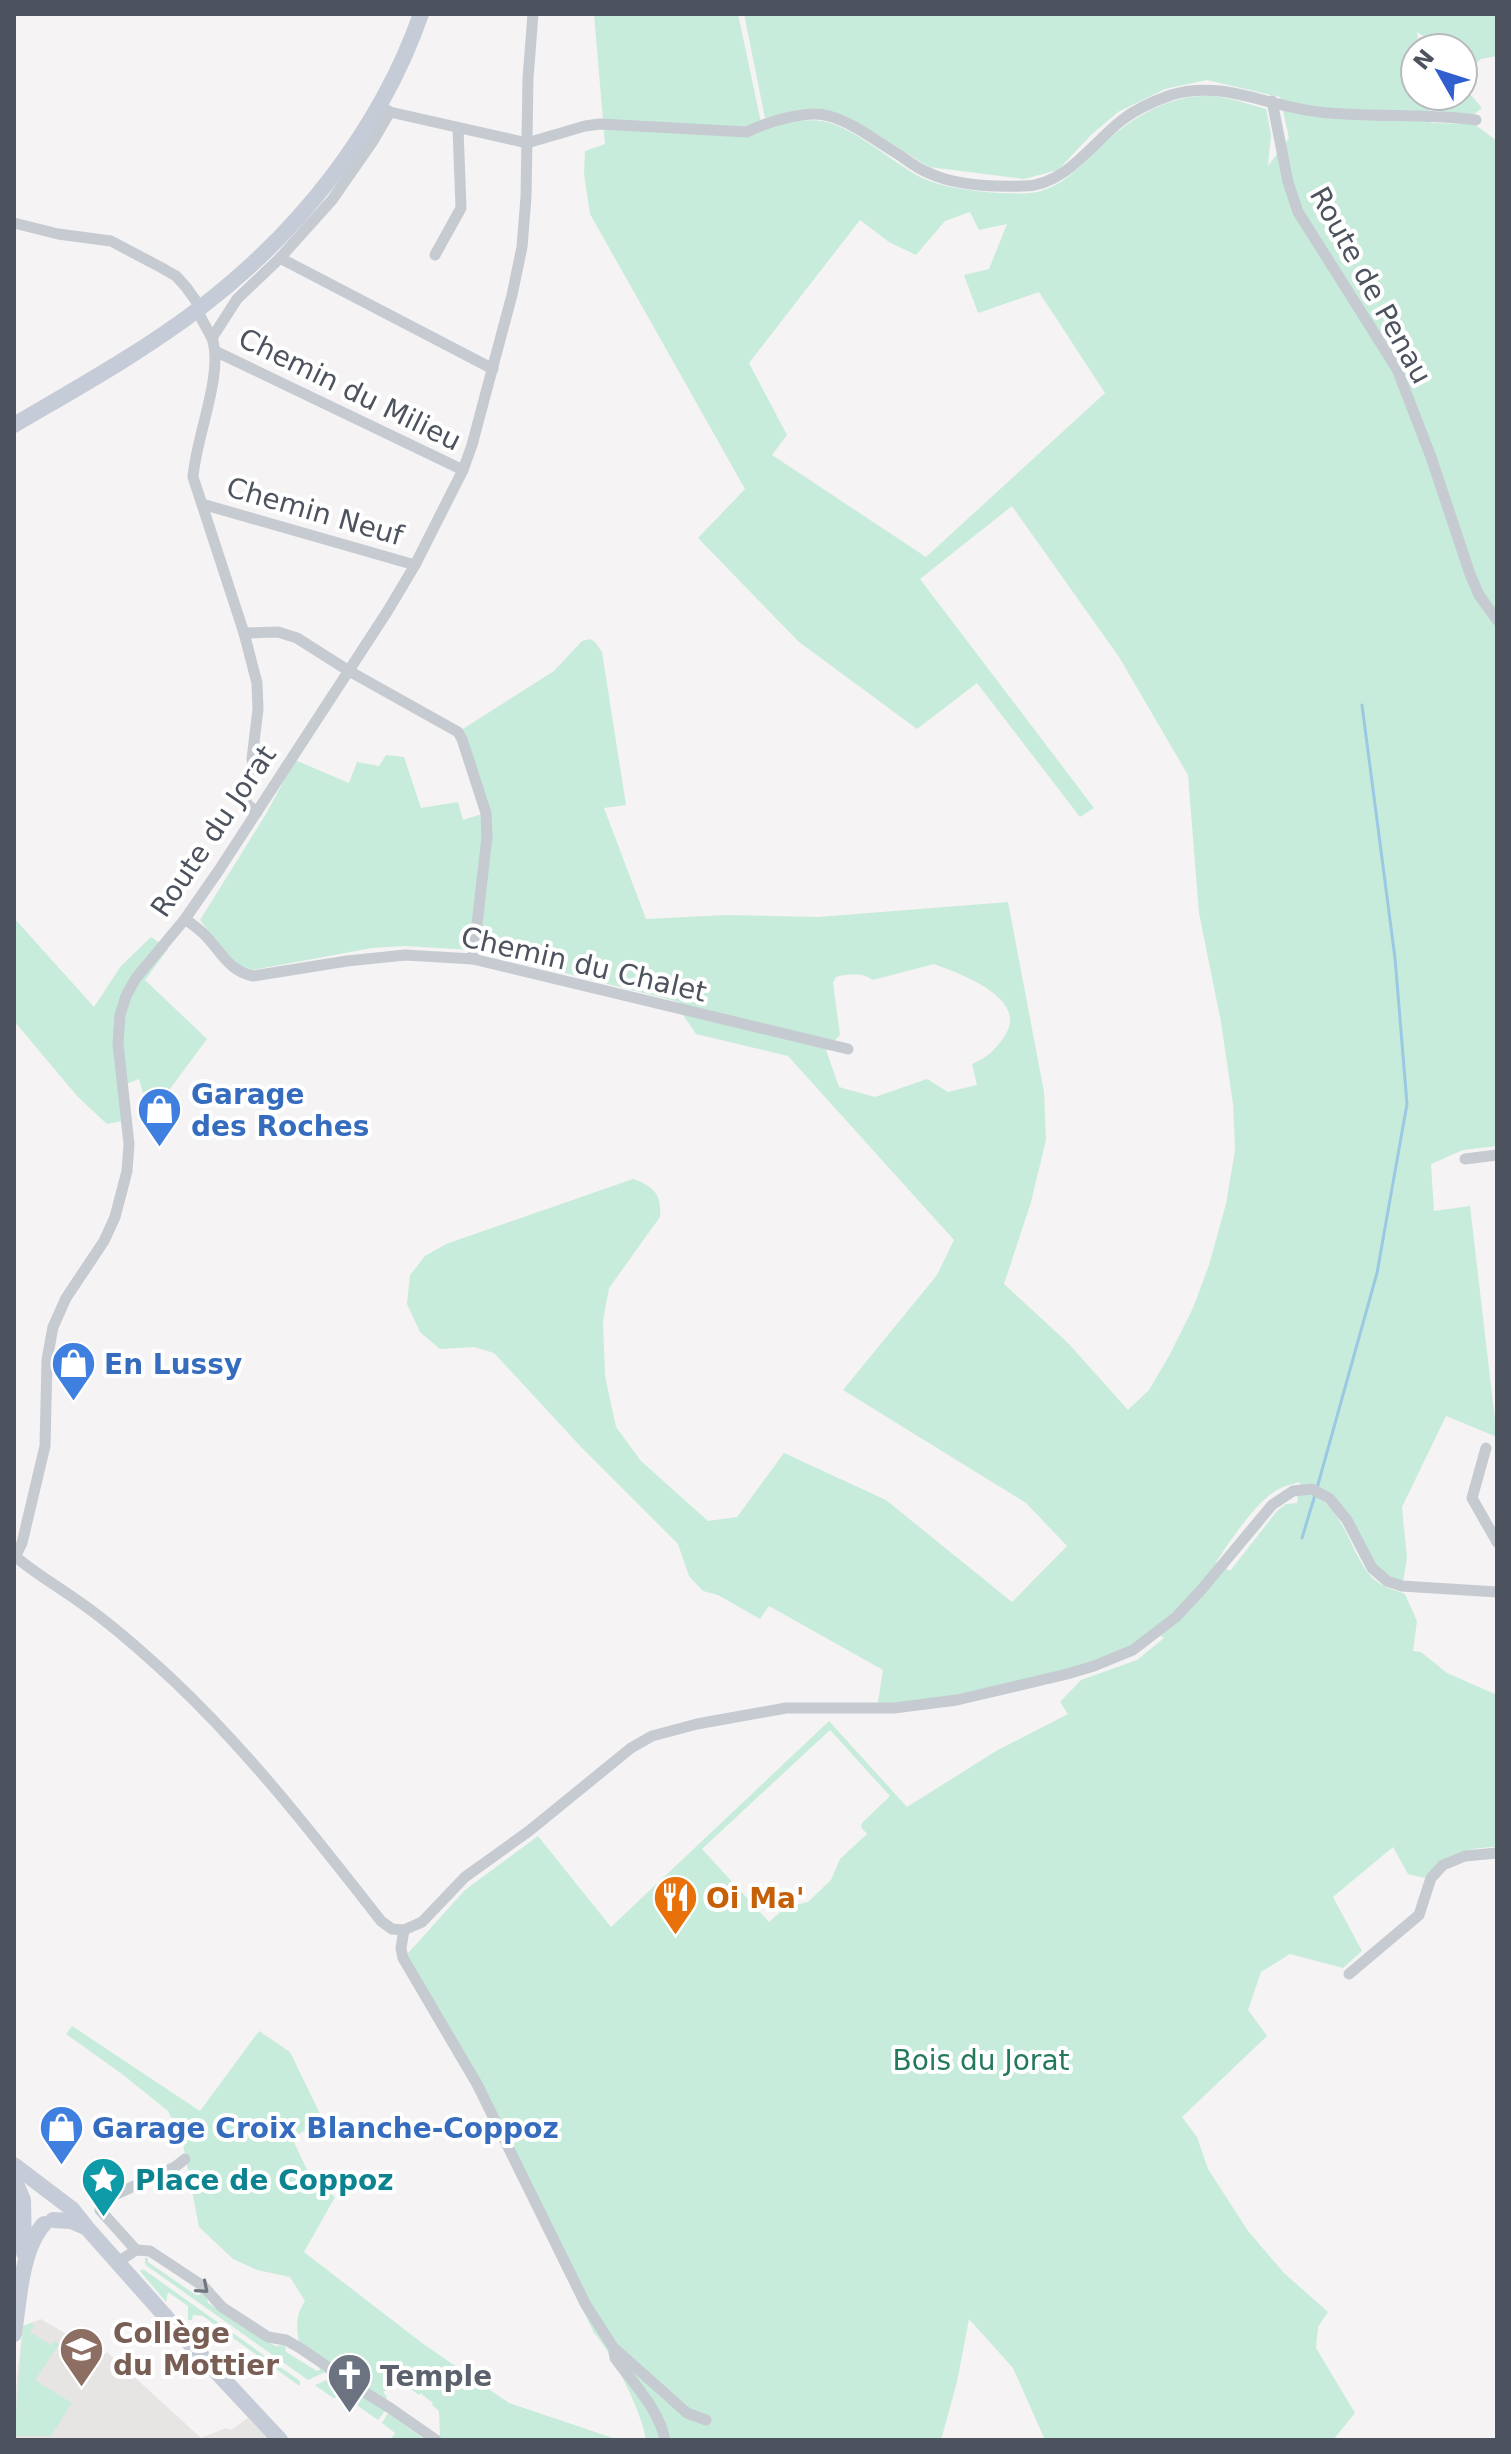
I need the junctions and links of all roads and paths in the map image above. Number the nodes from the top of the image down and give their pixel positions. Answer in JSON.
{"nodes":[{"id":1,"x":421,"y":14,"type":"edge"},
{"id":2,"x":533,"y":14,"type":"edge"},
{"id":3,"x":1272,"y":101,"type":"junction"},
{"id":4,"x":384,"y":108,"type":"junction"},
{"id":5,"x":1476,"y":120,"type":"dead end"},
{"id":6,"x":458,"y":128,"type":"junction"},
{"id":7,"x":527,"y":143,"type":"junction"},
{"id":8,"x":14,"y":223,"type":"edge"},
{"id":9,"x":435,"y":255,"type":"dead end"},
{"id":10,"x":280,"y":258,"type":"junction"},
{"id":11,"x":199,"y":309,"type":"junction"},
{"id":12,"x":212,"y":338,"type":"junction"},
{"id":13,"x":217,"y":352,"type":"junction"},
{"id":14,"x":493,"y":369,"type":"junction"},
{"id":15,"x":14,"y":425,"type":"edge"},
{"id":16,"x":463,"y":470,"type":"junction"},
{"id":17,"x":202,"y":504,"type":"junction"},
{"id":18,"x":415,"y":565,"type":"junction"},
{"id":19,"x":1497,"y":620,"type":"edge"},
{"id":20,"x":244,"y":633,"type":"junction"},
{"id":21,"x":349,"y":671,"type":"junction"},
{"id":22,"x":257,"y":812,"type":"junction"},
{"id":23,"x":185,"y":919,"type":"junction"},
{"id":24,"x":473,"y":959,"type":"junction"},
{"id":25,"x":848,"y":1049,"type":"dead end"},
{"id":26,"x":1497,"y":1155,"type":"edge"},
{"id":27,"x":1465,"y":1159,"type":"dead end"},
{"id":28,"x":1486,"y":1448,"type":"dead end"},
{"id":29,"x":1497,"y":1542,"type":"edge"},
{"id":30,"x":15,"y":1558,"type":"edge"},
{"id":31,"x":1497,"y":1592,"type":"edge"},
{"id":32,"x":1497,"y":1853,"type":"edge"},
{"id":33,"x":404,"y":1930,"type":"junction"},
{"id":34,"x":1349,"y":1974,"type":"dead end"},
{"id":35,"x":185,"y":2159,"type":"dead end"},
{"id":36,"x":14,"y":2165,"type":"edge"},
{"id":37,"x":14,"y":2179,"type":"edge"},
{"id":38,"x":51,"y":2193,"type":"junction"},
{"id":39,"x":24,"y":2207,"type":"junction"},
{"id":40,"x":48,"y":2222,"type":"junction"},
{"id":41,"x":87,"y":2228,"type":"junction"},
{"id":42,"x":136,"y":2250,"type":"junction"},
{"id":43,"x":118,"y":2262,"type":"junction"},
{"id":44,"x":24,"y":2270,"type":"junction"},
{"id":45,"x":14,"y":2334,"type":"edge"},
{"id":46,"x":613,"y":2347,"type":"junction"},
{"id":47,"x":706,"y":2420,"type":"dead end"},
{"id":48,"x":280,"y":2440,"type":"edge"},
{"id":49,"x":436,"y":2440,"type":"edge"},
{"id":50,"x":665,"y":2440,"type":"edge"}],
"edges":[{"from":1,"to":4,"type":"main road"},
{"from":2,"to":7,"type":"street","name":"Route du Jorat"},
{"from":3,"to":5,"type":"street"},
{"from":3,"to":7,"type":"street"},
{"from":3,"to":19,"type":"street","name":"Route de Penau"},
{"from":4,"to":6,"type":"street"},
{"from":4,"to":10,"type":"street"},
{"from":4,"to":11,"type":"main road"},
{"from":6,"to":7,"type":"street"},
{"from":6,"to":9,"type":"street"},
{"from":7,"to":14,"type":"street","name":"Route du Jorat"},
{"from":8,"to":11,"type":"street"},
{"from":10,"to":12,"type":"street"},
{"from":10,"to":14,"type":"street"},
{"from":11,"to":12,"type":"street"},
{"from":11,"to":15,"type":"main road"},
{"from":12,"to":13,"type":"street"},
{"from":13,"to":16,"type":"street","name":"Chemin du Milieu"},
{"from":13,"to":17,"type":"street"},
{"from":14,"to":16,"type":"street","name":"Route du Jorat"},
{"from":16,"to":18,"type":"street","name":"Route du Jorat"},
{"from":17,"to":18,"type":"street","name":"Chemin Neuf"},
{"from":17,"to":20,"type":"street"},
{"from":18,"to":21,"type":"street","name":"Route du Jorat"},
{"from":20,"to":21,"type":"street"},
{"from":20,"to":22,"type":"street"},
{"from":21,"to":22,"type":"street","name":"Route du Jorat"},
{"from":21,"to":24,"type":"street"},
{"from":22,"to":23,"type":"street","name":"Route du Jorat"},
{"from":23,"to":24,"type":"street","name":"Chemin du Chalet"},
{"from":23,"to":30,"type":"street","name":"Route du Jorat"},
{"from":24,"to":25,"type":"street","name":"Chemin du Chalet"},
{"from":26,"to":27,"type":"street"},
{"from":28,"to":29,"type":"street"},
{"from":30,"to":33,"type":"street"},
{"from":31,"to":33,"type":"street"},
{"from":32,"to":34,"type":"street"},
{"from":33,"to":46,"type":"street"},
{"from":35,"to":42,"type":"street"},
{"from":36,"to":38,"type":"main road"},
{"from":37,"to":39,"type":"main road"},
{"from":38,"to":39,"type":"main road"},
{"from":38,"to":40,"type":"main road"},
{"from":38,"to":41,"type":"main road"},
{"from":39,"to":40,"type":"main road"},
{"from":39,"to":44,"type":"main road"},
{"from":40,"to":41,"type":"main road"},
{"from":40,"to":44,"type":"main road"},
{"from":41,"to":43,"type":"main road"},
{"from":42,"to":43,"type":"street"},
{"from":42,"to":49,"type":"street","one_way":true},
{"from":43,"to":48,"type":"main road"},
{"from":44,"to":45,"type":"main road"},
{"from":46,"to":47,"type":"street"},
{"from":46,"to":50,"type":"street"}]}
